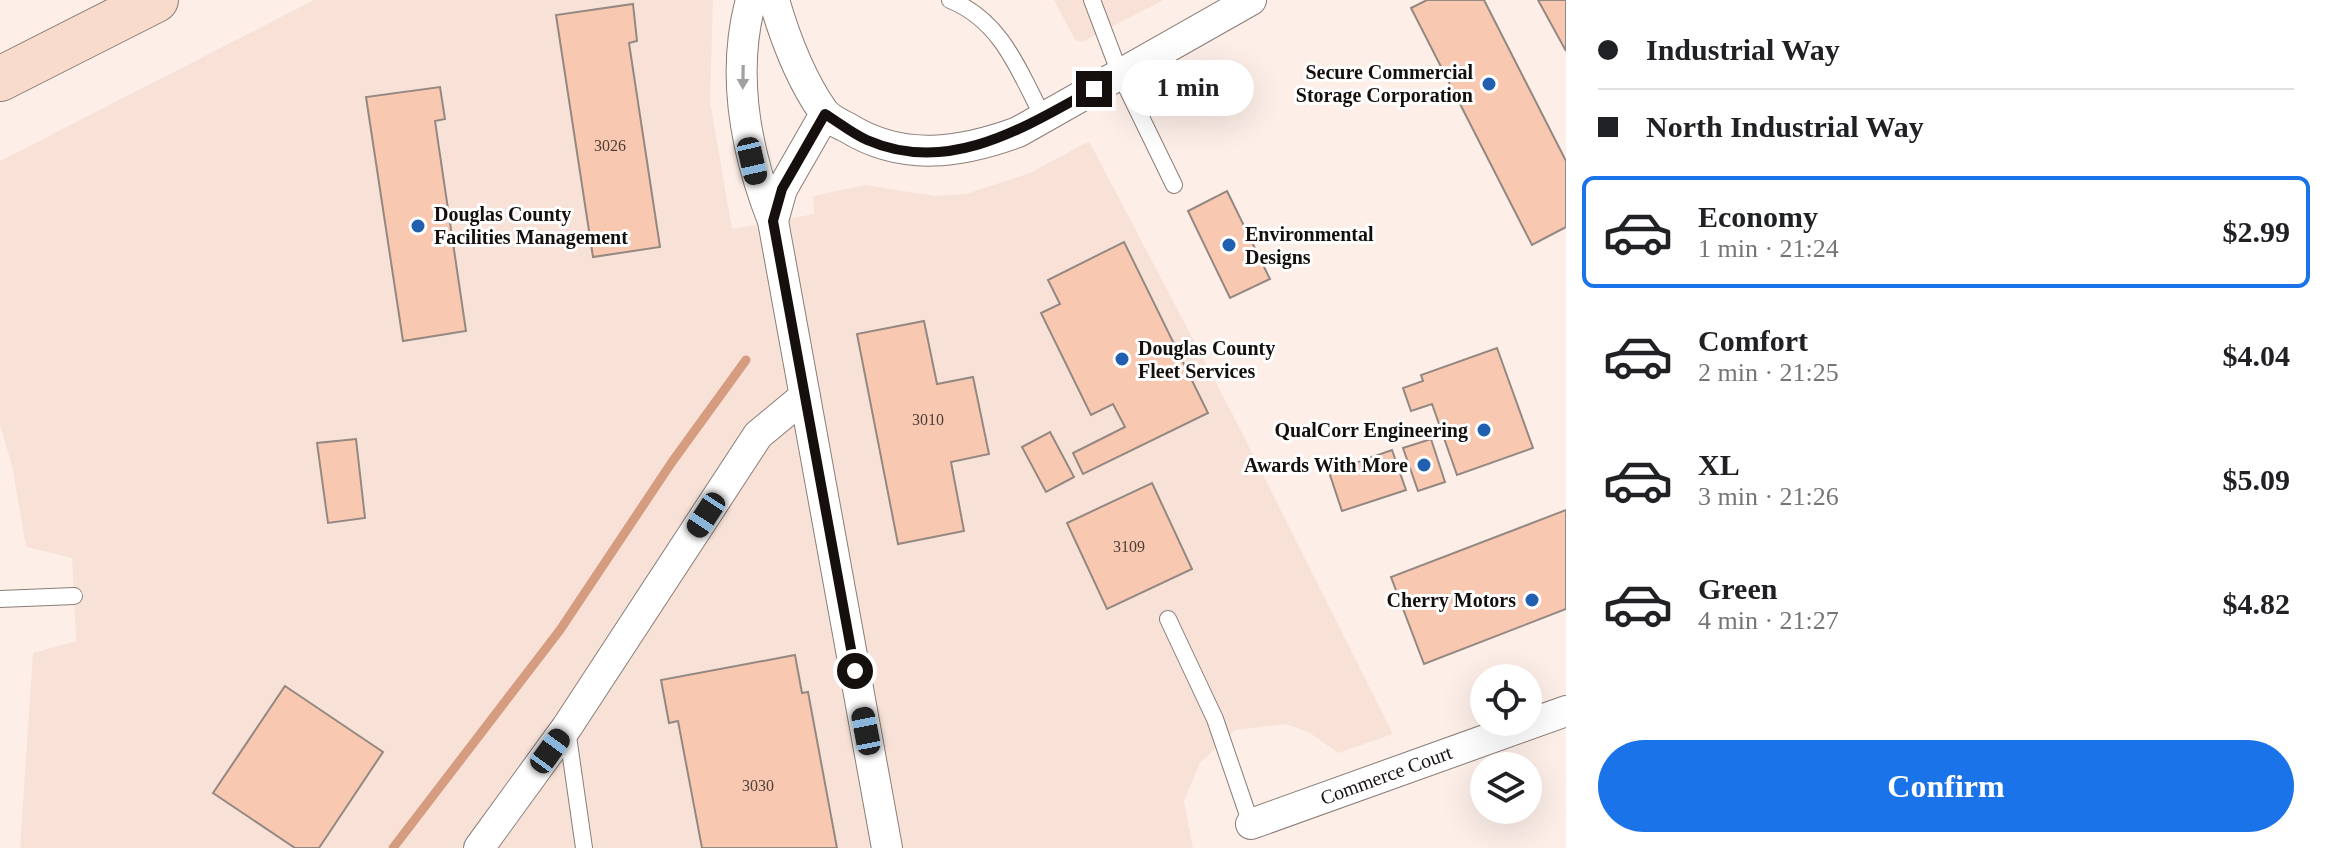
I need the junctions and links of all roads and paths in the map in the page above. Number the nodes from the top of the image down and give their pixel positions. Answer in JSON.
{"nodes":[{"id":1,"x":156,"y":0,"type":"edge"},
{"id":2,"x":751,"y":0,"type":"edge"},
{"id":3,"x":774,"y":0,"type":"edge"},
{"id":4,"x":950,"y":0,"type":"edge"},
{"id":5,"x":1097,"y":2,"type":"edge"},
{"id":6,"x":1244,"y":2,"type":"edge"},
{"id":7,"x":1120,"y":74,"type":"junction"},
{"id":8,"x":0,"y":79,"type":"edge"},
{"id":9,"x":825,"y":114,"type":"junction"},
{"id":10,"x":1043,"y":117,"type":"junction"},
{"id":11,"x":1174,"y":185,"type":"dead end"},
{"id":12,"x":773,"y":221,"type":"junction"},
{"id":13,"x":805,"y":396,"type":"junction"},
{"id":14,"x":74,"y":596,"type":"dead end"},
{"id":15,"x":0,"y":599,"type":"edge"},
{"id":16,"x":1168,"y":619,"type":"dead end"},
{"id":17,"x":1566,"y":711,"type":"edge"},
{"id":18,"x":567,"y":727,"type":"junction"},
{"id":19,"x":1251,"y":824,"type":"joint"},
{"id":20,"x":479,"y":848,"type":"edge"},
{"id":21,"x":584,"y":848,"type":"edge"},
{"id":22,"x":887,"y":848,"type":"edge"}],
"edges":[{"from":1,"to":8,"type":"main road"},
{"from":2,"to":12,"type":"street","one_way":true},
{"from":3,"to":9,"type":"street"},
{"from":4,"to":10,"type":"lane"},
{"from":5,"to":7,"type":"lane"},
{"from":6,"to":7,"type":"street"},
{"from":7,"to":10,"type":"street"},
{"from":7,"to":11,"type":"lane"},
{"from":9,"to":10,"type":"street"},
{"from":9,"to":12,"type":"street"},
{"from":12,"to":13,"type":"street"},
{"from":13,"to":18,"type":"street"},
{"from":13,"to":22,"type":"street"},
{"from":14,"to":15,"type":"lane"},
{"from":16,"to":19,"type":"lane"},
{"from":17,"to":19,"type":"street","name":"Commerce Court"},
{"from":18,"to":20,"type":"street"},
{"from":18,"to":21,"type":"lane"}]}
